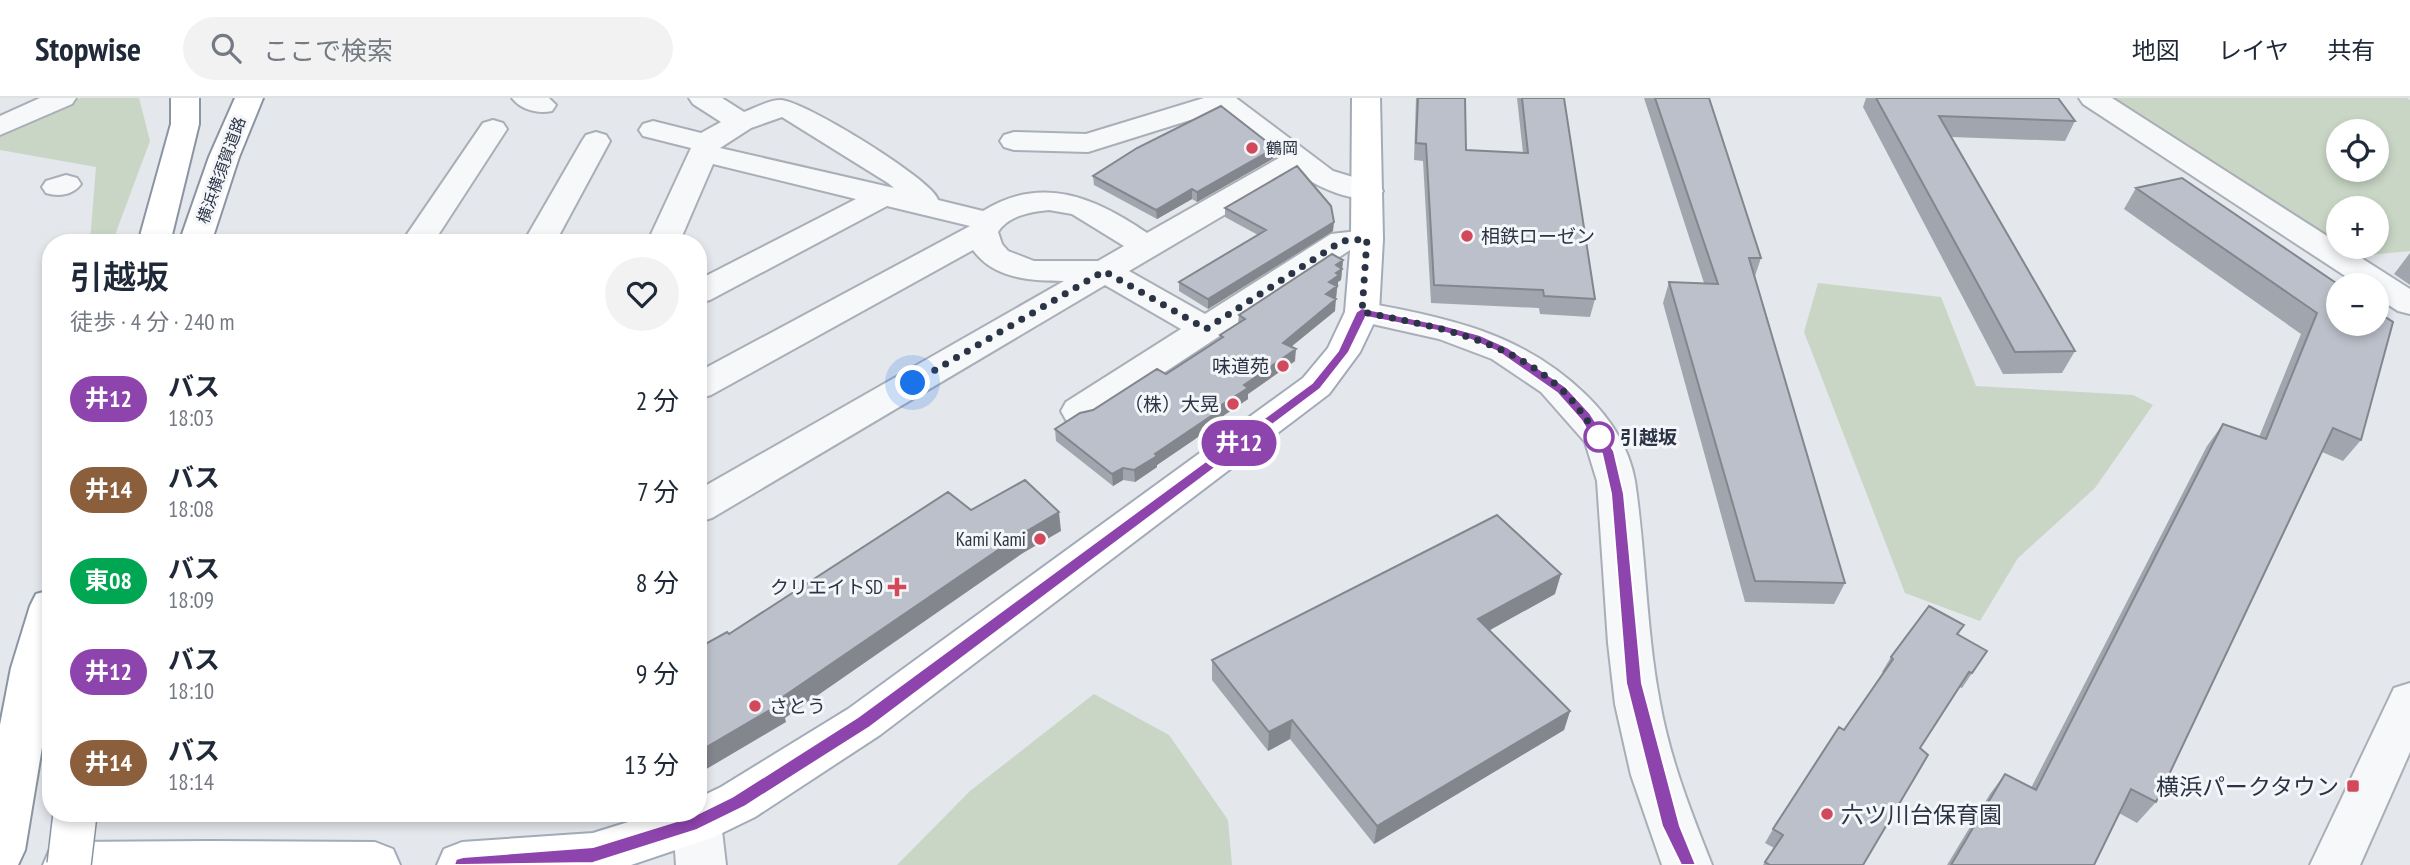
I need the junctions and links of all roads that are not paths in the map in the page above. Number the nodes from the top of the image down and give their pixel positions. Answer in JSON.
{"nodes":[{"id":1,"x":62,"y":98,"type":"edge"},
{"id":2,"x":163,"y":98,"type":"edge"},
{"id":3,"x":233,"y":98,"type":"edge"},
{"id":4,"x":249,"y":98,"type":"edge"},
{"id":5,"x":703,"y":98,"type":"edge"},
{"id":6,"x":1366,"y":98,"type":"edge"},
{"id":7,"x":2092,"y":98,"type":"edge"},
{"id":8,"x":1221,"y":100,"type":"edge"},
{"id":9,"x":182,"y":118,"type":"edge"},
{"id":10,"x":741,"y":122,"type":"junction"},
{"id":11,"x":0,"y":127,"type":"edge"},
{"id":12,"x":493,"y":129,"type":"dead end"},
{"id":13,"x":653,"y":130,"type":"dead end"},
{"id":14,"x":232,"y":137,"type":"junction"},
{"id":15,"x":596,"y":141,"type":"dead end"},
{"id":16,"x":1014,"y":141,"type":"dead end"},
{"id":17,"x":705,"y":148,"type":"junction"},
{"id":18,"x":1298,"y":159,"type":"junction"},
{"id":19,"x":1367,"y":191,"type":"junction"},
{"id":20,"x":886,"y":195,"type":"junction"},
{"id":21,"x":933,"y":206,"type":"junction"},
{"id":22,"x":985,"y":226,"type":"junction"},
{"id":23,"x":156,"y":234,"type":"edge"},
{"id":24,"x":198,"y":234,"type":"edge"},
{"id":25,"x":423,"y":234,"type":"edge"},
{"id":26,"x":544,"y":234,"type":"edge"},
{"id":27,"x":667,"y":234,"type":"edge"},
{"id":28,"x":1367,"y":239,"type":"junction"},
{"id":29,"x":1146,"y":247,"type":"junction"},
{"id":30,"x":1104,"y":271,"type":"junction"},
{"id":31,"x":707,"y":288,"type":"edge"},
{"id":32,"x":2410,"y":304,"type":"edge"},
{"id":33,"x":1362,"y":312,"type":"junction"},
{"id":34,"x":1206,"y":329,"type":"junction"},
{"id":35,"x":707,"y":382,"type":"edge"},
{"id":36,"x":1079,"y":411,"type":"edge"},
{"id":37,"x":707,"y":503,"type":"edge"},
{"id":38,"x":42,"y":637,"type":"edge"},
{"id":39,"x":2410,"y":701,"type":"edge"},
{"id":40,"x":74,"y":822,"type":"edge"},
{"id":41,"x":643,"y":826,"type":"edge"},
{"id":42,"x":699,"y":844,"type":"edge"},
{"id":43,"x":0,"y":850,"type":"edge"},
{"id":44,"x":69,"y":865,"type":"edge"},
{"id":45,"x":375,"y":865,"type":"edge"},
{"id":46,"x":462,"y":865,"type":"edge"},
{"id":47,"x":1687,"y":865,"type":"edge"},
{"id":48,"x":2335,"y":865,"type":"edge"}],
"edges":[{"from":1,"to":11,"type":"street"},
{"from":2,"to":9,"type":"main road"},
{"from":3,"to":14,"type":"main road"},
{"from":4,"to":14,"type":"main road","name":"横浜横須賀道路"},
{"from":5,"to":10,"type":"street"},
{"from":6,"to":19,"type":"main road"},
{"from":7,"to":32,"type":"street"},
{"from":8,"to":16,"type":"street"},
{"from":8,"to":18,"type":"street"},
{"from":9,"to":23,"type":"main road"},
{"from":10,"to":17,"type":"street"},
{"from":10,"to":21,"type":"street"},
{"from":12,"to":25,"type":"street"},
{"from":13,"to":17,"type":"street"},
{"from":14,"to":24,"type":"main road","name":"横浜横須賀道路"},
{"from":15,"to":26,"type":"street"},
{"from":17,"to":20,"type":"street"},
{"from":17,"to":27,"type":"street"},
{"from":18,"to":19,"type":"street"},
{"from":18,"to":29,"type":"street"},
{"from":19,"to":28,"type":"main road"},
{"from":20,"to":21,"type":"street"},
{"from":20,"to":31,"type":"street"},
{"from":21,"to":22,"type":"street"},
{"from":22,"to":29,"type":"street"},
{"from":22,"to":30,"type":"street"},
{"from":22,"to":35,"type":"street"},
{"from":28,"to":33,"type":"main road"},
{"from":28,"to":34,"type":"street"},
{"from":29,"to":30,"type":"street"},
{"from":30,"to":34,"type":"street"},
{"from":30,"to":37,"type":"street"},
{"from":33,"to":42,"type":"main road"},
{"from":33,"to":47,"type":"street"},
{"from":34,"to":36,"type":"street"},
{"from":38,"to":43,"type":"main road"},
{"from":39,"to":48,"type":"street"},
{"from":40,"to":44,"type":"main road","bridge":true},
{"from":41,"to":42,"type":"main road"},
{"from":41,"to":46,"type":"main road"},
{"from":44,"to":45,"type":"main road"}]}
